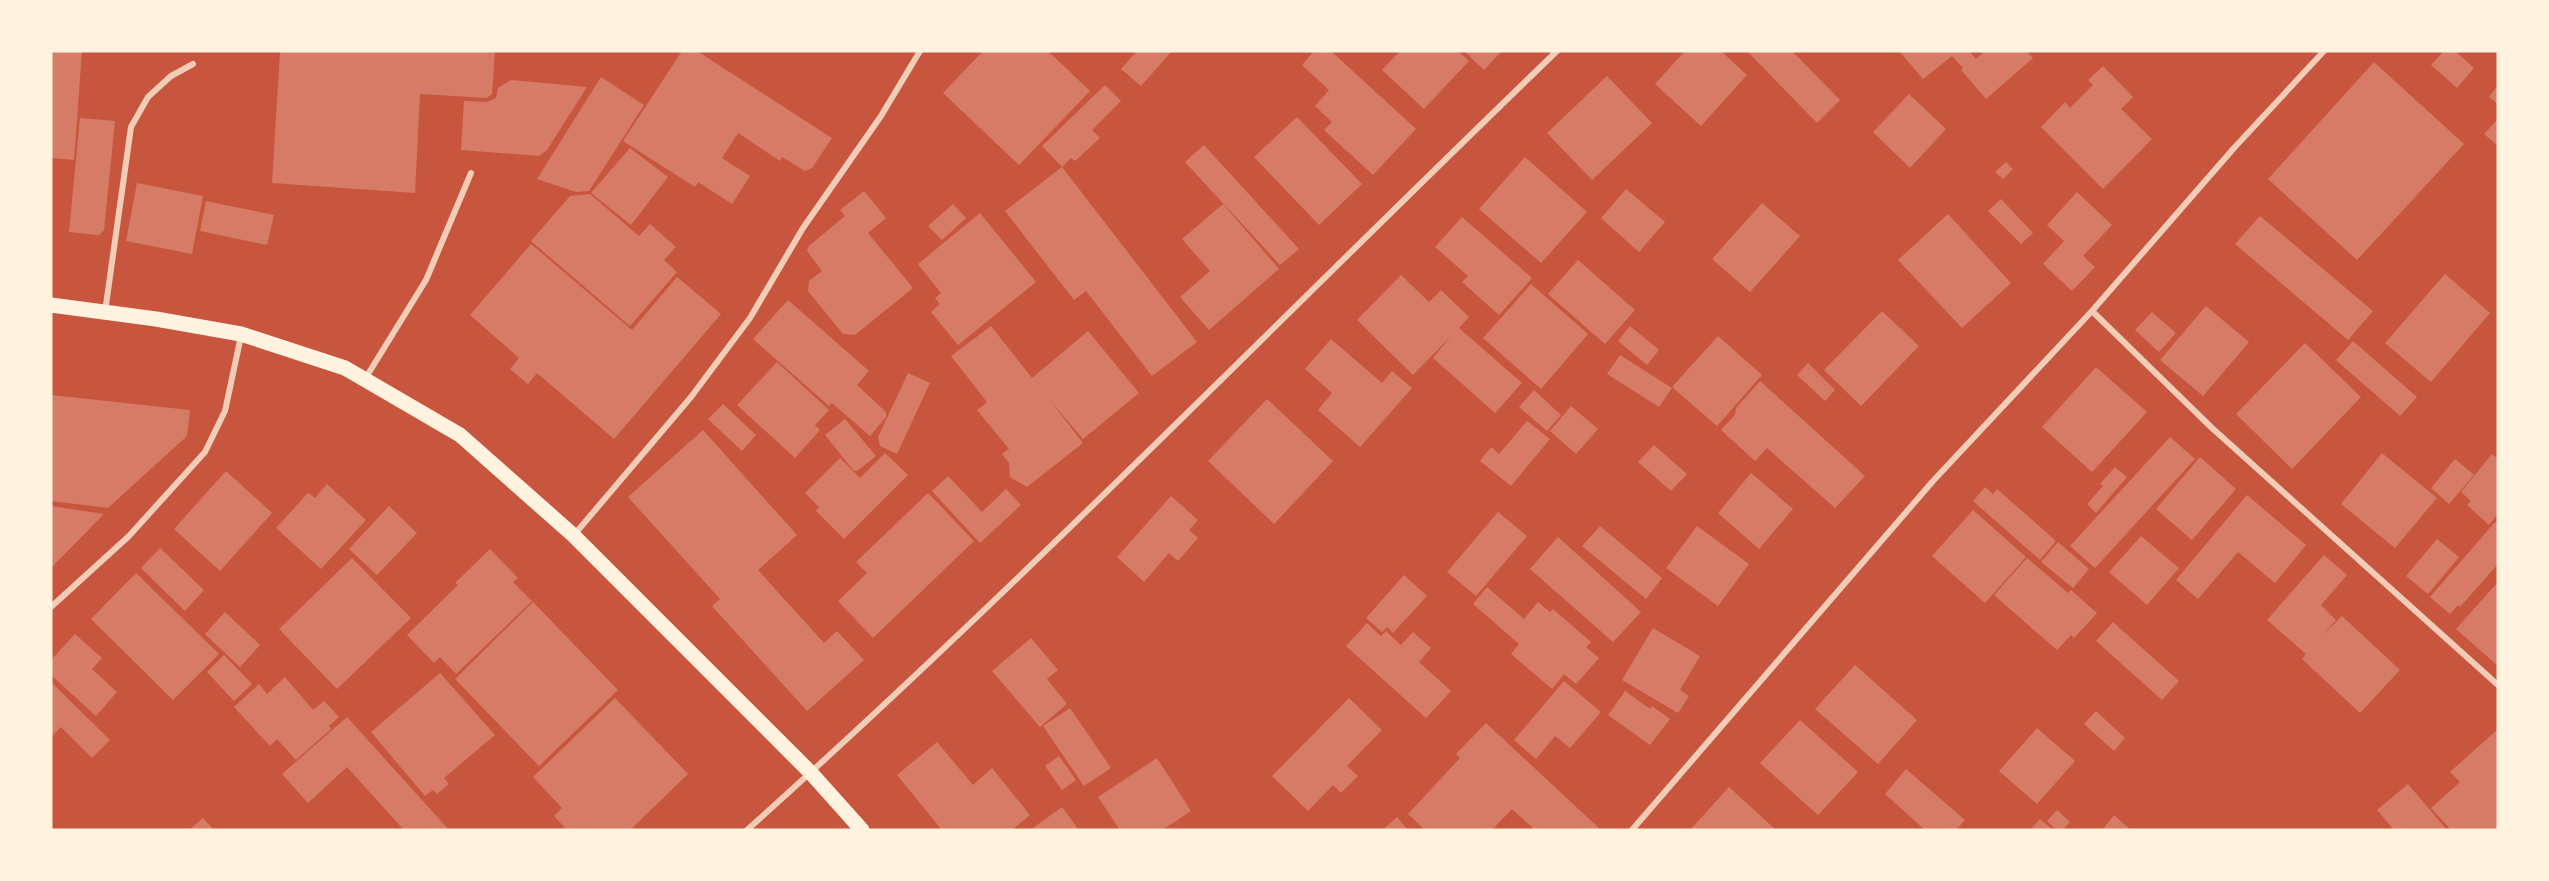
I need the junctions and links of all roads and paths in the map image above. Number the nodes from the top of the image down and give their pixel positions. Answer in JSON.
{"nodes":[{"id":1,"x":920,"y":51,"type":"edge"},
{"id":2,"x":1557,"y":51,"type":"edge"},
{"id":3,"x":2324,"y":51,"type":"edge"},
{"id":4,"x":193,"y":64,"type":"dead end"},
{"id":5,"x":471,"y":173,"type":"dead end"},
{"id":6,"x":51,"y":305,"type":"edge"},
{"id":7,"x":2092,"y":311,"type":"junction"},
{"id":8,"x":105,"y":312,"type":"junction"},
{"id":9,"x":241,"y":334,"type":"junction"},
{"id":10,"x":364,"y":380,"type":"junction"},
{"id":11,"x":573,"y":535,"type":"junction"},
{"id":12,"x":51,"y":607,"type":"edge"},
{"id":13,"x":2498,"y":685,"type":"edge"},
{"id":14,"x":811,"y":773,"type":"junction"},
{"id":15,"x":747,"y":830,"type":"edge"},
{"id":16,"x":862,"y":830,"type":"edge"},
{"id":17,"x":1632,"y":830,"type":"edge"}],
"edges":[{"from":1,"to":11,"type":"street"},
{"from":2,"to":14,"type":"street"},
{"from":3,"to":7,"type":"street"},
{"from":4,"to":8,"type":"street"},
{"from":5,"to":10,"type":"street"},
{"from":6,"to":8,"type":"main road"},
{"from":7,"to":13,"type":"street"},
{"from":7,"to":17,"type":"street"},
{"from":8,"to":9,"type":"main road"},
{"from":9,"to":10,"type":"main road"},
{"from":9,"to":12,"type":"street"},
{"from":10,"to":11,"type":"main road"},
{"from":11,"to":14,"type":"main road"},
{"from":14,"to":15,"type":"street"},
{"from":14,"to":16,"type":"main road"}]}
